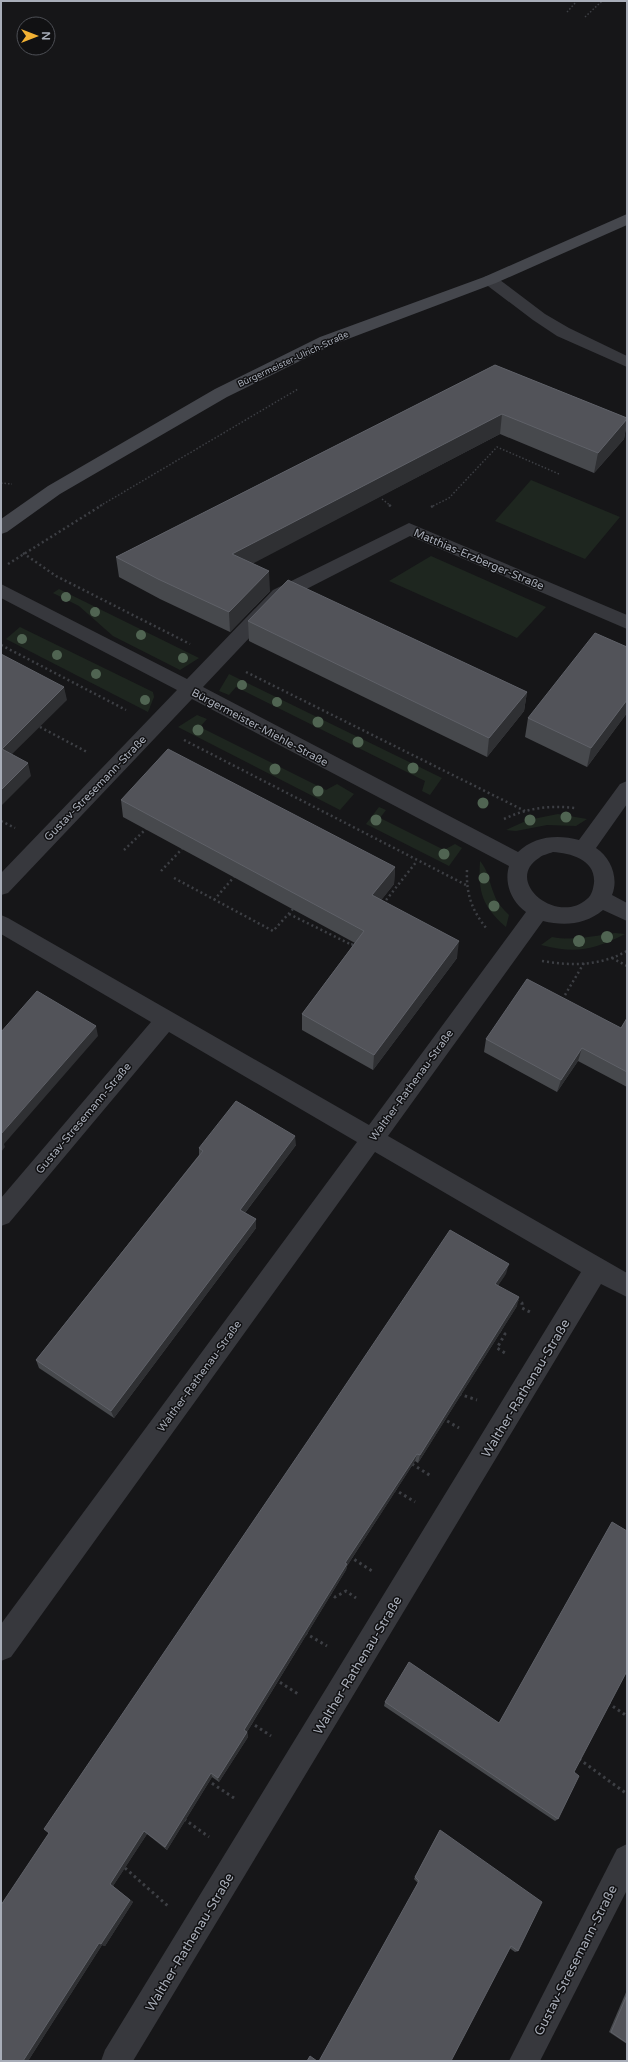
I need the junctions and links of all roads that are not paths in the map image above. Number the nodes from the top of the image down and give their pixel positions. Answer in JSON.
{"nodes":[{"id":1,"x":627,"y":219,"type":"edge"},
{"id":2,"x":490,"y":280,"type":"junction"},
{"id":3,"x":627,"y":362,"type":"edge"},
{"id":4,"x":1,"y":528,"type":"edge"},
{"id":5,"x":1,"y":590,"type":"edge"},
{"id":6,"x":627,"y":622,"type":"edge"},
{"id":7,"x":189,"y":690,"type":"junction"},
{"id":8,"x":627,"y":789,"type":"edge"},
{"id":9,"x":583,"y":850,"type":"junction"},
{"id":10,"x":520,"y":862,"type":"junction"},
{"id":11,"x":1,"y":887,"type":"edge"},
{"id":12,"x":600,"y":900,"type":"junction"},
{"id":13,"x":539,"y":910,"type":"junction"},
{"id":14,"x":627,"y":913,"type":"edge"},
{"id":15,"x":1,"y":924,"type":"edge"},
{"id":16,"x":165,"y":1021,"type":"junction"},
{"id":17,"x":372,"y":1139,"type":"junction"},
{"id":18,"x":1,"y":1215,"type":"edge"},
{"id":19,"x":597,"y":1268,"type":"junction"},
{"id":20,"x":627,"y":1286,"type":"edge"},
{"id":21,"x":1,"y":1647,"type":"edge"},
{"id":22,"x":627,"y":1859,"type":"edge"},
{"id":23,"x":116,"y":2061,"type":"edge"},
{"id":24,"x":524,"y":2061,"type":"edge"}],
"edges":[{"from":1,"to":2,"type":"main road","name":"Bürgermeister-Ulrich-Straße"},
{"from":2,"to":3,"type":"street"},
{"from":2,"to":4,"type":"main road","name":"Bürgermeister-Ulrich-Straße"},
{"from":5,"to":7,"type":"street","name":"Bürgermeister-Miehle-Straße"},
{"from":6,"to":7,"type":"street","name":"Matthias-Erzberger-Straße"},
{"from":7,"to":10,"type":"street","name":"Bürgermeister-Miehle-Straße"},
{"from":7,"to":11,"type":"street","name":"Gustav-Stresemann-Straße"},
{"from":8,"to":9,"type":"street"},
{"from":9,"to":10,"type":"street"},
{"from":9,"to":12,"type":"street"},
{"from":10,"to":13,"type":"street"},
{"from":12,"to":13,"type":"street"},
{"from":12,"to":14,"type":"street"},
{"from":13,"to":17,"type":"street","name":"Walther-Rathenau-Straße"},
{"from":15,"to":16,"type":"street"},
{"from":16,"to":17,"type":"street"},
{"from":16,"to":18,"type":"street","name":"Gustav-Stresemann-Straße"},
{"from":17,"to":19,"type":"street"},
{"from":17,"to":21,"type":"street","name":"Walther-Rathenau-Straße"},
{"from":19,"to":20,"type":"street"},
{"from":19,"to":23,"type":"street","name":"Walther-Rathenau-Straße"},
{"from":22,"to":24,"type":"street","name":"Gustav-Stresemann-Straße"}]}
